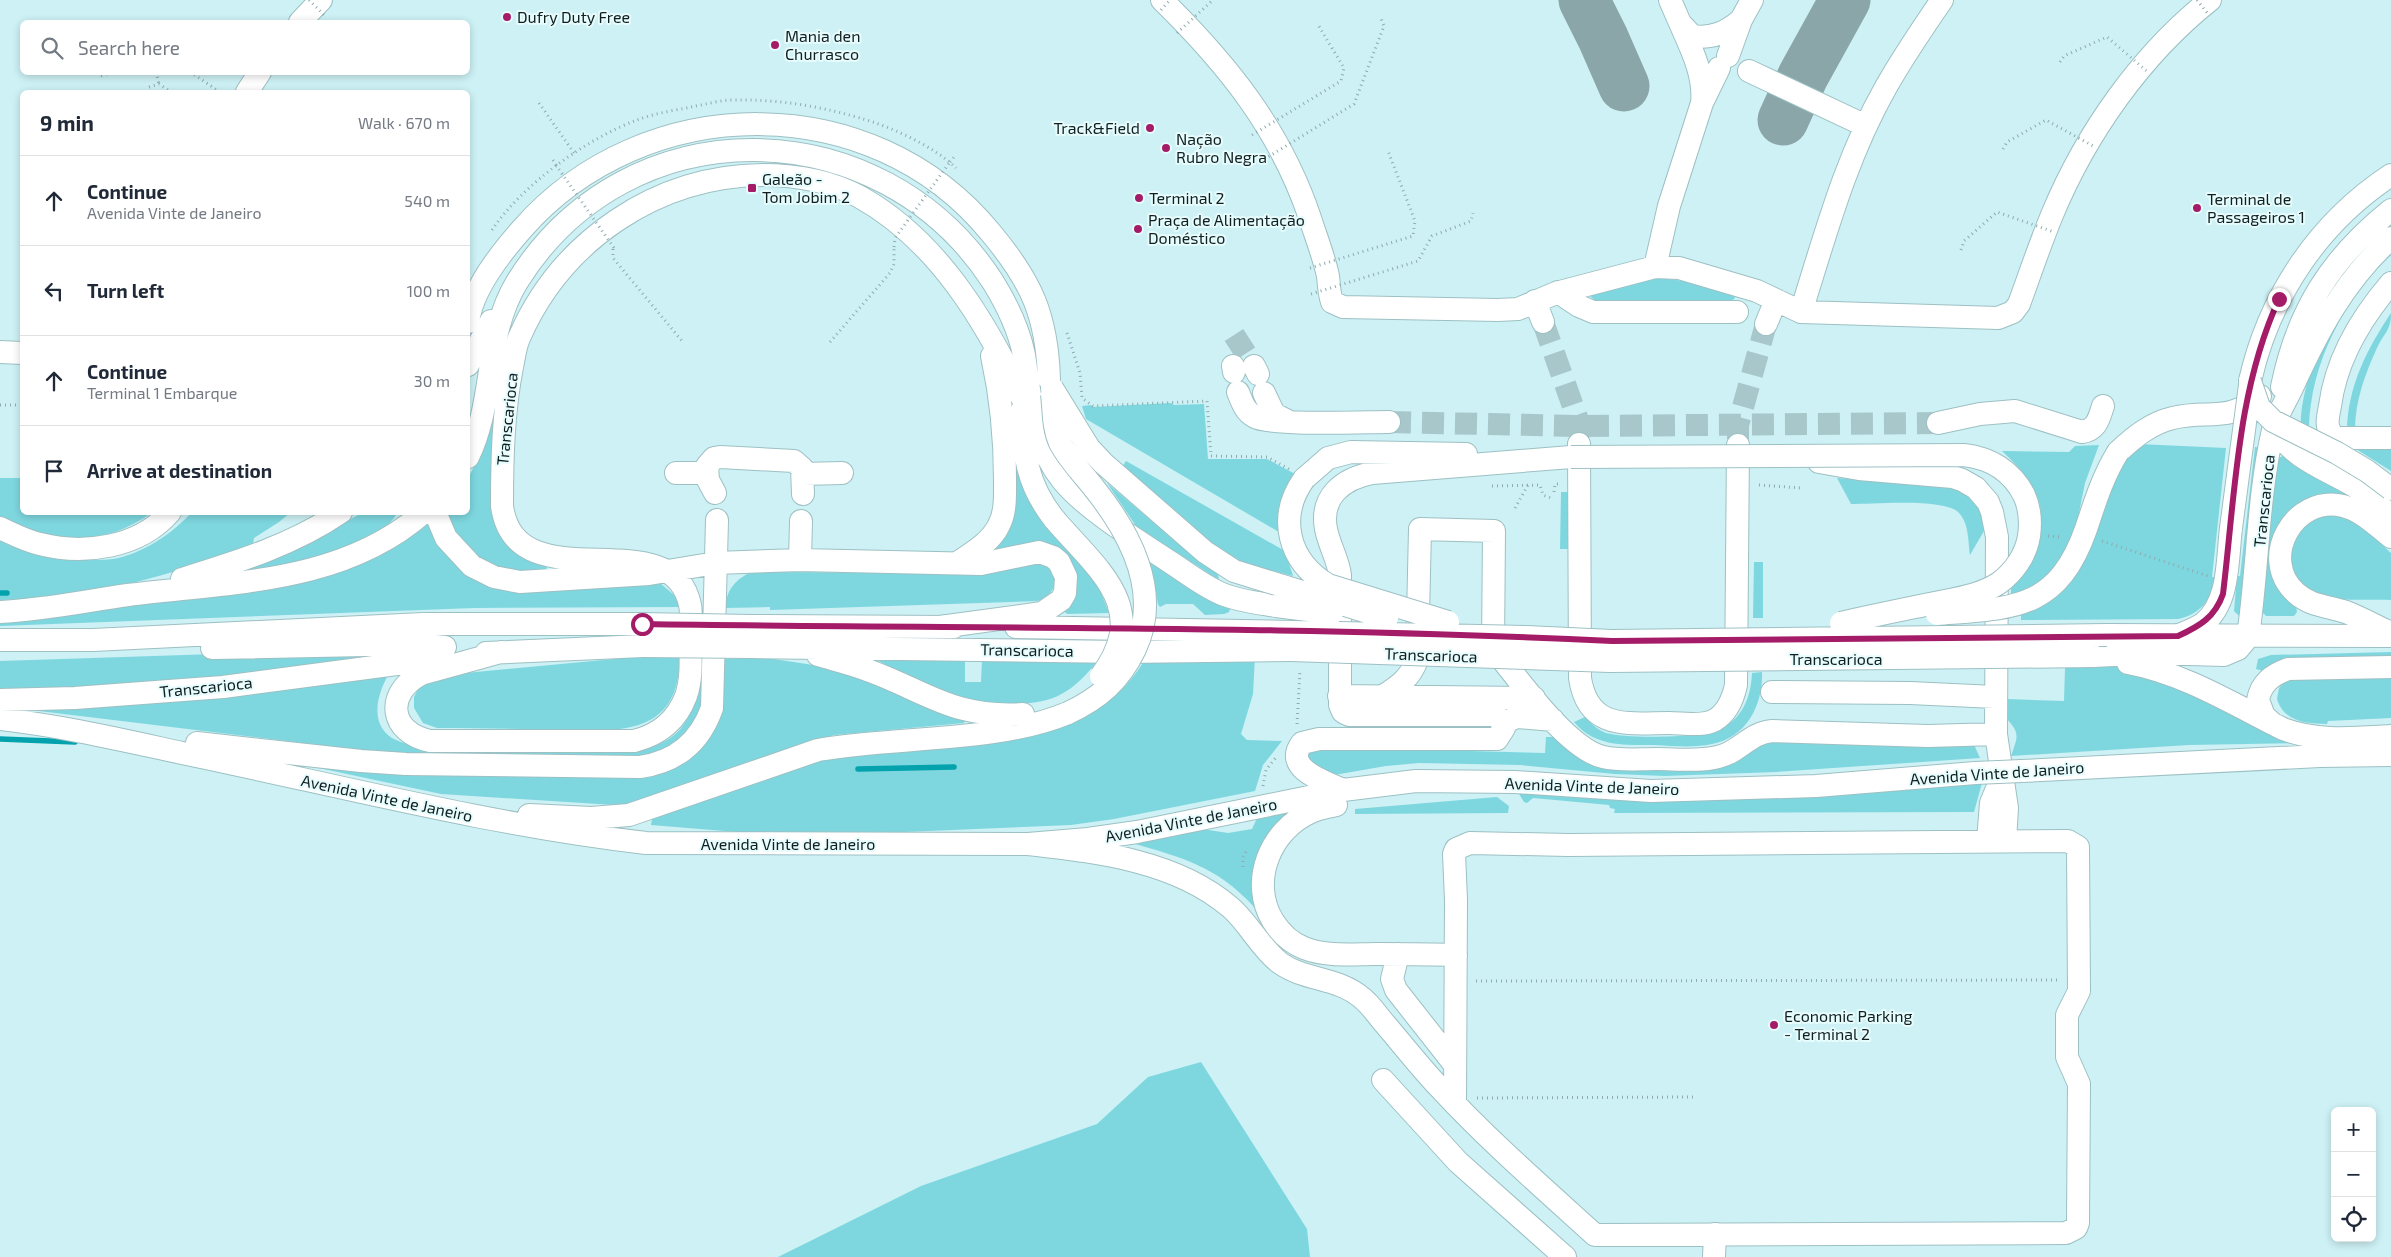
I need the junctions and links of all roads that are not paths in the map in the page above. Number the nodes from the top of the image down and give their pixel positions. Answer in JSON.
{"nodes":[{"id":1,"x":1670,"y":0,"type":"edge"},
{"id":2,"x":1752,"y":0,"type":"edge"},
{"id":3,"x":1942,"y":0,"type":"edge"},
{"id":4,"x":1161,"y":5,"type":"edge"},
{"id":5,"x":2209,"y":7,"type":"edge"},
{"id":6,"x":323,"y":8,"type":"edge"},
{"id":7,"x":303,"y":20,"type":"edge"},
{"id":8,"x":1716,"y":57,"type":"junction"},
{"id":9,"x":258,"y":75,"type":"edge"},
{"id":10,"x":248,"y":90,"type":"edge"},
{"id":11,"x":1866,"y":126,"type":"junction"},
{"id":12,"x":2391,"y":175,"type":"edge"},
{"id":13,"x":2391,"y":210,"type":"edge"},
{"id":14,"x":2391,"y":238,"type":"edge"},
{"id":15,"x":1655,"y":267,"type":"junction"},
{"id":16,"x":2391,"y":283,"type":"edge"},
{"id":17,"x":1558,"y":292,"type":"junction"},
{"id":18,"x":1535,"y":300,"type":"junction"},
{"id":19,"x":1776,"y":300,"type":"junction"},
{"id":20,"x":1737,"y":312,"type":"dead end"},
{"id":21,"x":1801,"y":312,"type":"junction"},
{"id":22,"x":470,"y":315,"type":"edge"},
{"id":23,"x":1543,"y":322,"type":"tunnel mouth"},
{"id":24,"x":1766,"y":324,"type":"tunnel mouth"},
{"id":25,"x":2311,"y":325,"type":"junction"},
{"id":26,"x":987,"y":335,"type":"junction"},
{"id":27,"x":518,"y":340,"type":"junction"},
{"id":28,"x":0,"y":352,"type":"edge"},
{"id":29,"x":20,"y":353,"type":"edge"},
{"id":30,"x":470,"y":361,"type":"edge"},
{"id":31,"x":2287,"y":362,"type":"junction"},
{"id":32,"x":1025,"y":367,"type":"junction"},
{"id":33,"x":489,"y":374,"type":"junction"},
{"id":34,"x":1247,"y":377,"type":"tunnel mouth"},
{"id":35,"x":2250,"y":381,"type":"junction"},
{"id":36,"x":1050,"y":384,"type":"junction"},
{"id":37,"x":1022,"y":398,"type":"junction"},
{"id":38,"x":2103,"y":406,"type":"dead end"},
{"id":39,"x":1389,"y":422,"type":"tunnel mouth"},
{"id":40,"x":1938,"y":423,"type":"tunnel mouth"},
{"id":41,"x":2274,"y":427,"type":"junction"},
{"id":42,"x":2391,"y":438,"type":"edge"},
{"id":43,"x":1738,"y":445,"type":"tunnel mouth"},
{"id":44,"x":1575,"y":450,"type":"junction"},
{"id":45,"x":470,"y":452,"type":"edge"},
{"id":46,"x":1786,"y":456,"type":"junction"},
{"id":47,"x":676,"y":473,"type":"dead end"},
{"id":48,"x":706,"y":473,"type":"junction"},
{"id":49,"x":842,"y":473,"type":"dead end"},
{"id":50,"x":2391,"y":489,"type":"edge"},
{"id":51,"x":715,"y":493,"type":"dead end"},
{"id":52,"x":166,"y":515,"type":"edge"},
{"id":53,"x":338,"y":515,"type":"edge"},
{"id":54,"x":420,"y":515,"type":"edge"},
{"id":55,"x":436,"y":515,"type":"edge"},
{"id":56,"x":2391,"y":516,"type":"edge"},
{"id":57,"x":717,"y":520,"type":"dead end"},
{"id":58,"x":802,"y":522,"type":"dead end"},
{"id":59,"x":0,"y":528,"type":"edge"},
{"id":60,"x":2391,"y":538,"type":"edge"},
{"id":61,"x":800,"y":560,"type":"junction"},
{"id":62,"x":716,"y":563,"type":"junction"},
{"id":63,"x":957,"y":563,"type":"junction"},
{"id":64,"x":669,"y":572,"type":"junction"},
{"id":65,"x":128,"y":596,"type":"junction"},
{"id":66,"x":0,"y":612,"type":"edge"},
{"id":67,"x":1387,"y":618,"type":"junction"},
{"id":68,"x":1448,"y":622,"type":"junction"},
{"id":69,"x":1841,"y":623,"type":"junction"},
{"id":70,"x":940,"y":627,"type":"junction"},
{"id":71,"x":642,"y":635,"type":"junction"},
{"id":72,"x":2391,"y":635,"type":"edge"},
{"id":73,"x":2178,"y":636,"type":"junction"},
{"id":74,"x":2248,"y":636,"type":"junction"},
{"id":75,"x":1526,"y":637,"type":"junction"},
{"id":76,"x":0,"y":640,"type":"edge"},
{"id":77,"x":758,"y":640,"type":"junction"},
{"id":78,"x":1713,"y":641,"type":"junction"},
{"id":79,"x":1294,"y":648,"type":"junction"},
{"id":80,"x":501,"y":652,"type":"junction"},
{"id":81,"x":0,"y":655,"type":"edge"},
{"id":82,"x":2093,"y":656,"type":"junction"},
{"id":83,"x":2391,"y":667,"type":"edge"},
{"id":84,"x":1772,"y":692,"type":"dead end"},
{"id":85,"x":1340,"y":696,"type":"junction"},
{"id":86,"x":1383,"y":696,"type":"junction"},
{"id":87,"x":1996,"y":696,"type":"junction"},
{"id":88,"x":1534,"y":698,"type":"junction"},
{"id":89,"x":0,"y":700,"type":"edge"},
{"id":90,"x":1066,"y":708,"type":"junction"},
{"id":91,"x":1039,"y":713,"type":"junction"},
{"id":92,"x":0,"y":719,"type":"edge"},
{"id":93,"x":1553,"y":720,"type":"junction"},
{"id":94,"x":1503,"y":723,"type":"junction"},
{"id":95,"x":2274,"y":725,"type":"junction"},
{"id":96,"x":69,"y":729,"type":"junction"},
{"id":97,"x":982,"y":733,"type":"junction"},
{"id":98,"x":1996,"y":734,"type":"junction"},
{"id":99,"x":2391,"y":736,"type":"edge"},
{"id":100,"x":2391,"y":755,"type":"edge"},
{"id":101,"x":1515,"y":782,"type":"junction"},
{"id":102,"x":1343,"y":790,"type":"junction"},
{"id":103,"x":470,"y":816,"type":"junction"},
{"id":104,"x":1997,"y":841,"type":"junction"},
{"id":105,"x":1028,"y":844,"type":"junction"},
{"id":106,"x":1398,"y":954,"type":"junction"},
{"id":107,"x":1456,"y":955,"type":"junction"},
{"id":108,"x":1455,"y":1065,"type":"junction"},
{"id":109,"x":1383,"y":1080,"type":"dead end"},
{"id":110,"x":1465,"y":1101,"type":"junction"},
{"id":111,"x":1714,"y":1234,"type":"junction"},
{"id":112,"x":1566,"y":1257,"type":"edge"},
{"id":113,"x":1714,"y":1257,"type":"edge"}],
"edges":[{"from":1,"to":8,"type":"street"},
{"from":2,"to":8,"type":"street"},
{"from":3,"to":11,"type":"street"},
{"from":4,"to":18,"type":"street"},
{"from":5,"to":21,"type":"street"},
{"from":6,"to":7,"type":"street"},
{"from":8,"to":11,"type":"street"},
{"from":8,"to":15,"type":"street"},
{"from":9,"to":10,"type":"street"},
{"from":11,"to":21,"type":"street"},
{"from":12,"to":35,"type":"street"},
{"from":13,"to":25,"type":"street"},
{"from":14,"to":25,"type":"street","name":"Transcarioca"},
{"from":15,"to":17,"type":"street"},
{"from":15,"to":19,"type":"street"},
{"from":16,"to":42,"type":"street"},
{"from":17,"to":18,"type":"street"},
{"from":17,"to":20,"type":"street"},
{"from":18,"to":23,"type":"street"},
{"from":19,"to":21,"type":"street"},
{"from":19,"to":24,"type":"street"},
{"from":22,"to":36,"type":"street"},
{"from":25,"to":31,"type":"street"},
{"from":25,"to":41,"type":"street","name":"Transcarioca"},
{"from":26,"to":27,"type":"street","name":"Transcarioca"},
{"from":26,"to":37,"type":"street","name":"Transcarioca"},
{"from":26,"to":63,"type":"street"},
{"from":27,"to":33,"type":"street"},
{"from":27,"to":64,"type":"street","name":"Transcarioca"},
{"from":28,"to":29,"type":"street"},
{"from":30,"to":36,"type":"street"},
{"from":31,"to":41,"type":"street"},
{"from":31,"to":69,"type":"street","bridge":true},
{"from":32,"to":33,"type":"street"},
{"from":32,"to":37,"type":"street"},
{"from":32,"to":67,"type":"street","bridge":true},
{"from":33,"to":45,"type":"street"},
{"from":34,"to":39,"type":"street"},
{"from":35,"to":50,"type":"street","bridge":true},
{"from":35,"to":73,"type":"street","bridge":true},
{"from":36,"to":67,"type":"street","bridge":true},
{"from":36,"to":90,"type":"street","bridge":true},
{"from":37,"to":90,"type":"street","bridge":true},
{"from":38,"to":40,"type":"street"},
{"from":41,"to":56,"type":"street"},
{"from":41,"to":74,"type":"street","name":"Transcarioca"},
{"from":43,"to":44,"type":"street"},
{"from":44,"to":46,"type":"street","bridge":true},
{"from":44,"to":68,"type":"street","bridge":true},
{"from":44,"to":85,"type":"street"},
{"from":46,"to":69,"type":"street","bridge":true},
{"from":46,"to":87,"type":"street","bridge":true},
{"from":47,"to":48,"type":"street"},
{"from":48,"to":49,"type":"street"},
{"from":48,"to":51,"type":"street"},
{"from":52,"to":59,"type":"street"},
{"from":53,"to":65,"type":"street"},
{"from":54,"to":65,"type":"street"},
{"from":55,"to":64,"type":"street"},
{"from":57,"to":62,"type":"street"},
{"from":58,"to":61,"type":"street"},
{"from":60,"to":72,"type":"street"},
{"from":61,"to":62,"type":"street"},
{"from":61,"to":63,"type":"street"},
{"from":62,"to":64,"type":"street"},
{"from":62,"to":96,"type":"street"},
{"from":63,"to":70,"type":"street"},
{"from":64,"to":80,"type":"street","name":"Transcarioca"},
{"from":65,"to":66,"type":"street"},
{"from":67,"to":68,"type":"street","bridge":true},
{"from":68,"to":75,"type":"street","bridge":true},
{"from":69,"to":78,"type":"street","bridge":true},
{"from":70,"to":77,"type":"street"},
{"from":70,"to":79,"type":"street"},
{"from":71,"to":76,"type":"street"},
{"from":71,"to":77,"type":"street","bridge":true},
{"from":71,"to":80,"type":"street","name":"Transcarioca"},
{"from":72,"to":74,"type":"street"},
{"from":73,"to":74,"type":"street"},
{"from":73,"to":78,"type":"street","bridge":true},
{"from":74,"to":82,"type":"street","name":"Transcarioca"},
{"from":75,"to":78,"type":"street","bridge":true},
{"from":75,"to":79,"type":"street","bridge":true},
{"from":77,"to":79,"type":"street","name":"Transcarioca"},
{"from":77,"to":91,"type":"street"},
{"from":79,"to":82,"type":"street","name":"Transcarioca","bridge":true},
{"from":80,"to":81,"type":"street","name":"Transcarioca"},
{"from":80,"to":89,"type":"street","name":"Transcarioca"},
{"from":82,"to":95,"type":"street","name":"Transcarioca"},
{"from":83,"to":95,"type":"street"},
{"from":84,"to":87,"type":"street"},
{"from":85,"to":86,"type":"street"},
{"from":85,"to":94,"type":"street"},
{"from":86,"to":88,"type":"street"},
{"from":86,"to":88,"type":"street"},
{"from":87,"to":98,"type":"street"},
{"from":88,"to":93,"type":"street"},
{"from":90,"to":91,"type":"street"},
{"from":90,"to":97,"type":"street"},
{"from":91,"to":97,"type":"street"},
{"from":92,"to":96,"type":"street","name":"Avenida Vinte de Janeiro"},
{"from":93,"to":94,"type":"street"},
{"from":93,"to":98,"type":"street"},
{"from":94,"to":102,"type":"street"},
{"from":95,"to":99,"type":"street","name":"Transcarioca"},
{"from":96,"to":103,"type":"street","name":"Avenida Vinte de Janeiro"},
{"from":97,"to":103,"type":"street"},
{"from":98,"to":104,"type":"street"},
{"from":100,"to":101,"type":"street","name":"Avenida Vinte de Janeiro","bridge":true},
{"from":101,"to":102,"type":"street","name":"Avenida Vinte de Janeiro"},
{"from":101,"to":106,"type":"street"},
{"from":102,"to":105,"type":"street","name":"Avenida Vinte de Janeiro"},
{"from":103,"to":105,"type":"street","name":"Avenida Vinte de Janeiro"},
{"from":104,"to":107,"type":"street"},
{"from":104,"to":111,"type":"street"},
{"from":105,"to":110,"type":"street"},
{"from":106,"to":107,"type":"street"},
{"from":106,"to":108,"type":"street"},
{"from":107,"to":108,"type":"street"},
{"from":108,"to":110,"type":"street"},
{"from":109,"to":112,"type":"street"},
{"from":110,"to":111,"type":"street"},
{"from":111,"to":113,"type":"street"}]}
